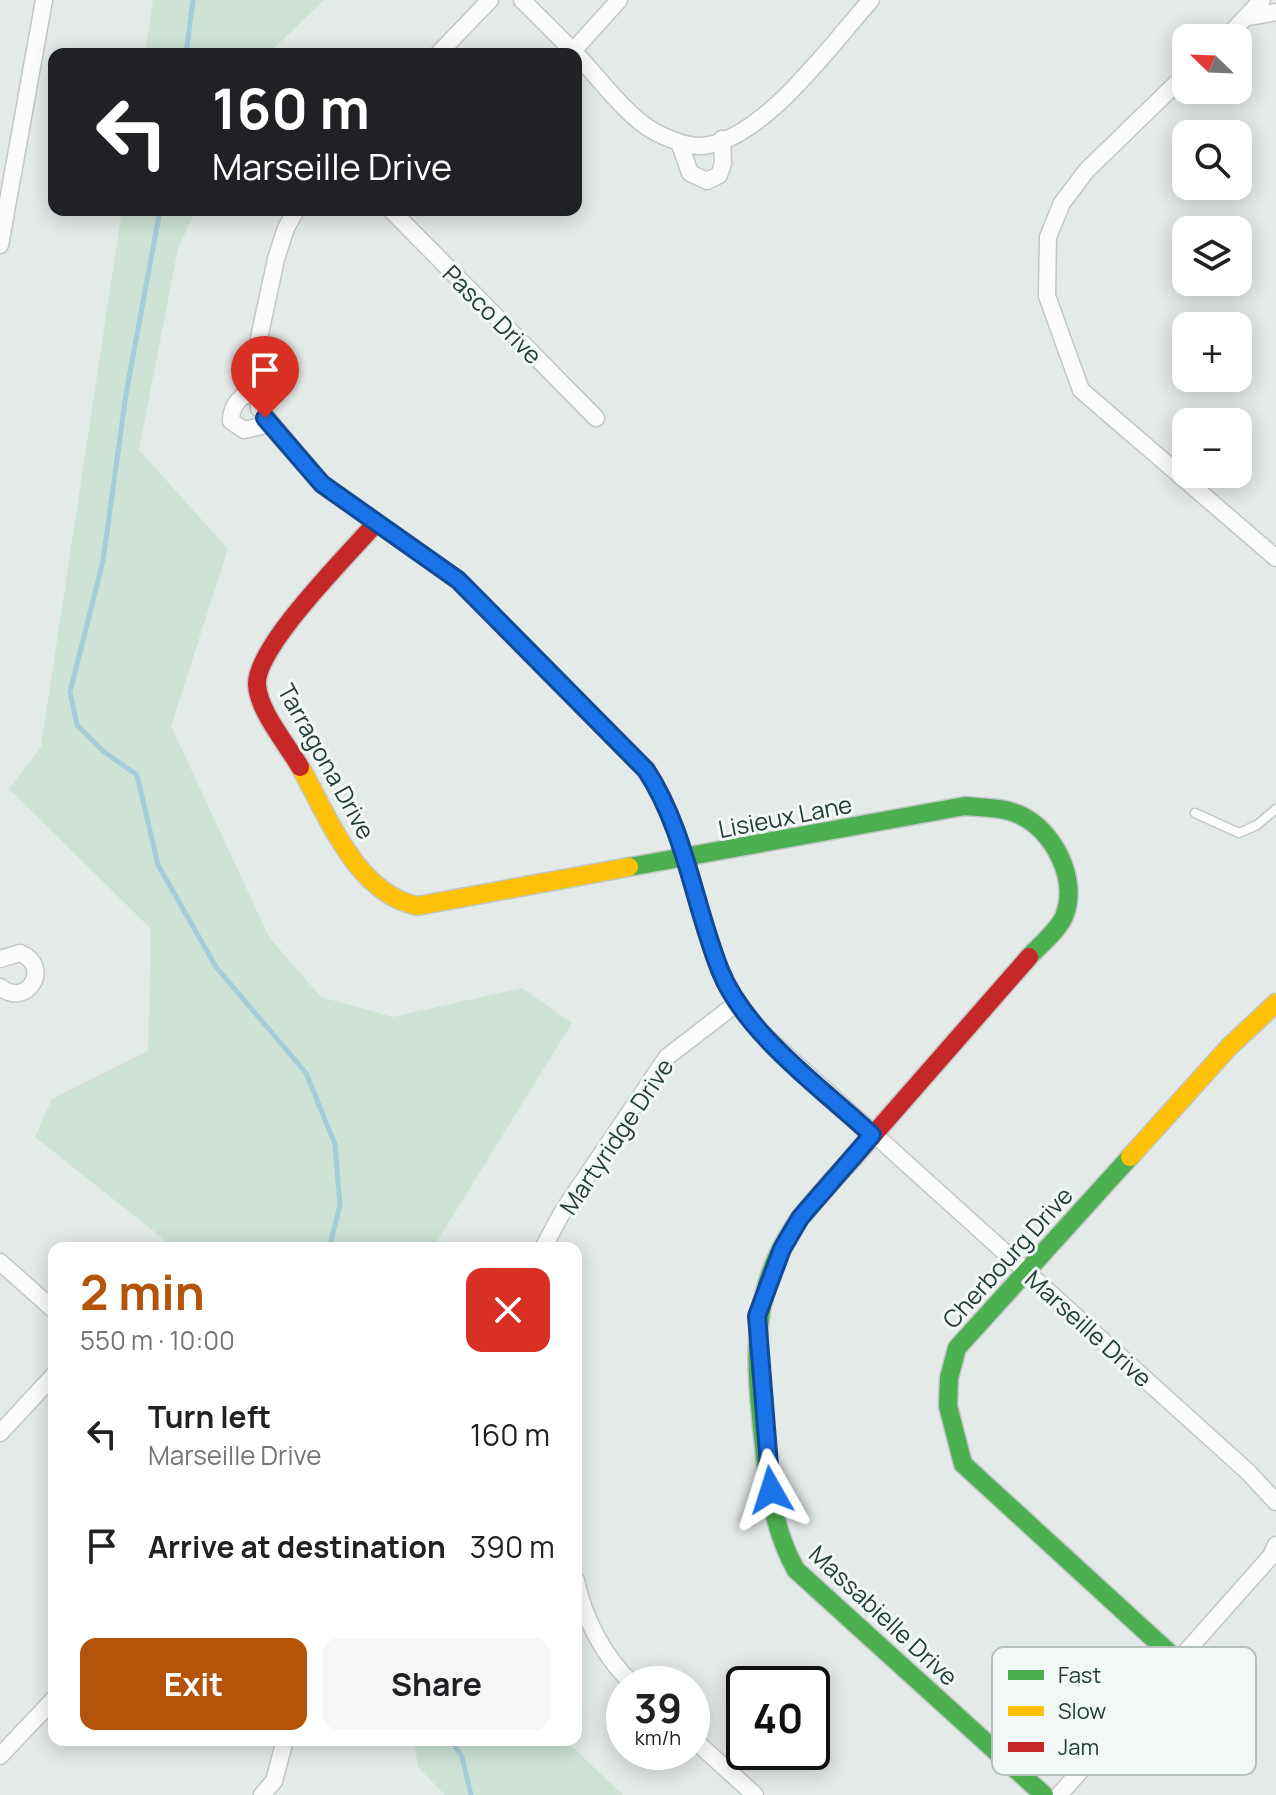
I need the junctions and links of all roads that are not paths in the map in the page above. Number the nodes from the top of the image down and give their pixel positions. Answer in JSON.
{"nodes":[{"id":1,"x":44,"y":0,"type":"edge"},
{"id":2,"x":490,"y":0,"type":"edge"},
{"id":3,"x":522,"y":0,"type":"edge"},
{"id":4,"x":619,"y":0,"type":"edge"},
{"id":5,"x":871,"y":0,"type":"edge"},
{"id":6,"x":1262,"y":0,"type":"edge"},
{"id":7,"x":1276,"y":12,"type":"edge"},
{"id":8,"x":1249,"y":17,"type":"junction"},
{"id":9,"x":1241,"y":24,"type":"edge"},
{"id":10,"x":444,"y":48,"type":"edge"},
{"id":11,"x":570,"y":48,"type":"edge"},
{"id":12,"x":579,"y":48,"type":"edge"},
{"id":13,"x":582,"y":60,"type":"edge"},
{"id":14,"x":1172,"y":88,"type":"edge"},
{"id":15,"x":722,"y":139,"type":"junction"},
{"id":16,"x":679,"y":142,"type":"junction"},
{"id":17,"x":4,"y":203,"type":"edge"},
{"id":18,"x":293,"y":216,"type":"edge"},
{"id":19,"x":397,"y":216,"type":"edge"},
{"id":20,"x":0,"y":245,"type":"edge"},
{"id":21,"x":257,"y":390,"type":"junction"},
{"id":22,"x":596,"y":418,"type":"dead end"},
{"id":23,"x":270,"y":424,"type":"junction"},
{"id":24,"x":375,"y":524,"type":"junction"},
{"id":25,"x":1276,"y":558,"type":"edge"},
{"id":26,"x":1276,"y":809,"type":"edge"},
{"id":27,"x":1195,"y":813,"type":"dead end"},
{"id":28,"x":684,"y":859,"type":"junction"},
{"id":29,"x":1065,"y":868,"type":"joint"},
{"id":30,"x":394,"y":901,"type":"joint"},
{"id":31,"x":0,"y":959,"type":"edge"},
{"id":32,"x":0,"y":987,"type":"edge"},
{"id":33,"x":737,"y":1003,"type":"junction"},
{"id":34,"x":1276,"y":1003,"type":"edge"},
{"id":35,"x":872,"y":1135,"type":"junction"},
{"id":36,"x":546,"y":1242,"type":"edge"},
{"id":37,"x":0,"y":1262,"type":"edge"},
{"id":38,"x":1027,"y":1272,"type":"junction"},
{"id":39,"x":48,"y":1305,"type":"edge"},
{"id":40,"x":48,"y":1381,"type":"edge"},
{"id":41,"x":0,"y":1433,"type":"edge"},
{"id":42,"x":1276,"y":1502,"type":"edge"},
{"id":43,"x":1276,"y":1545,"type":"edge"},
{"id":44,"x":582,"y":1595,"type":"edge"},
{"id":45,"x":1163,"y":1647,"type":"edge"},
{"id":46,"x":1190,"y":1647,"type":"edge"},
{"id":47,"x":620,"y":1666,"type":"edge"},
{"id":48,"x":48,"y":1705,"type":"edge"},
{"id":49,"x":283,"y":1746,"type":"edge"},
{"id":50,"x":992,"y":1748,"type":"edge"},
{"id":51,"x":710,"y":1754,"type":"edge"},
{"id":52,"x":0,"y":1756,"type":"edge"},
{"id":53,"x":1022,"y":1775,"type":"edge"},
{"id":54,"x":1077,"y":1775,"type":"edge"},
{"id":55,"x":262,"y":1795,"type":"edge"},
{"id":56,"x":755,"y":1795,"type":"edge"},
{"id":57,"x":1044,"y":1795,"type":"edge"},
{"id":58,"x":1059,"y":1795,"type":"edge"}],
"edges":[{"from":1,"to":17,"type":"street"},
{"from":2,"to":10,"type":"street"},
{"from":3,"to":11,"type":"street"},
{"from":4,"to":12,"type":"street"},
{"from":5,"to":15,"type":"street"},
{"from":6,"to":8,"type":"street"},
{"from":7,"to":8,"type":"street"},
{"from":8,"to":9,"type":"street"},
{"from":13,"to":16,"type":"street"},
{"from":14,"to":25,"type":"street"},
{"from":15,"to":16,"type":"street"},
{"from":15,"to":16,"type":"street"},
{"from":17,"to":20,"type":"street"},
{"from":18,"to":21,"type":"street"},
{"from":19,"to":22,"type":"street","name":"Pasco Drive"},
{"from":21,"to":23,"type":"street","name":"Marseille Drive"},
{"from":21,"to":23,"type":"street"},
{"from":23,"to":24,"type":"street","name":"Marseille Drive"},
{"from":24,"to":28,"type":"street","name":"Marseille Drive"},
{"from":24,"to":30,"type":"street","name":"Tarragona Drive"},
{"from":26,"to":27,"type":"lane"},
{"from":28,"to":29,"type":"street","name":"Lisieux Lane"},
{"from":28,"to":30,"type":"street","name":"Lisieux Lane"},
{"from":28,"to":33,"type":"street","name":"Marseille Drive"},
{"from":29,"to":35,"type":"street","name":"Massabielle Drive"},
{"from":31,"to":32,"type":"street"},
{"from":33,"to":35,"type":"street","name":"Marseille Drive"},
{"from":33,"to":36,"type":"street","name":"Martyridge Drive"},
{"from":34,"to":38,"type":"street","name":"Cherbourg Drive"},
{"from":35,"to":38,"type":"street","name":"Marseille Drive"},
{"from":35,"to":50,"type":"street","name":"Massabielle Drive"},
{"from":37,"to":39,"type":"street"},
{"from":38,"to":42,"type":"street","name":"Marseille Drive"},
{"from":38,"to":45,"type":"street","name":"Cherbourg Drive"},
{"from":40,"to":41,"type":"street"},
{"from":43,"to":46,"type":"street"},
{"from":44,"to":47,"type":"street"},
{"from":48,"to":52,"type":"street"},
{"from":49,"to":55,"type":"street"},
{"from":51,"to":56,"type":"street"},
{"from":53,"to":57,"type":"street","name":"Massabielle Drive"},
{"from":54,"to":58,"type":"street"}]}
